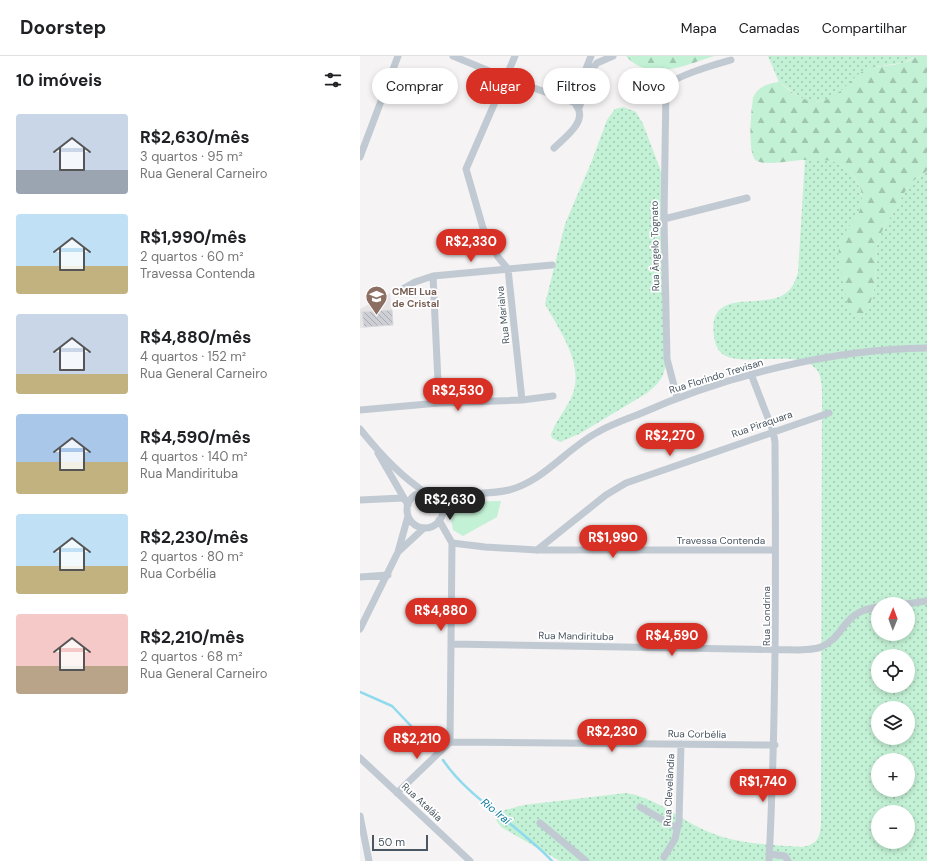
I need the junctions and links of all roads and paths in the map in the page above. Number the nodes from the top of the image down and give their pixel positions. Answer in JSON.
{"nodes":[{"id":1,"x":398,"y":56,"type":"edge"},
{"id":2,"x":453,"y":56,"type":"edge"},
{"id":3,"x":516,"y":56,"type":"edge"},
{"id":4,"x":591,"y":56,"type":"edge"},
{"id":5,"x":612,"y":56,"type":"edge"},
{"id":6,"x":731,"y":60,"type":"dead end"},
{"id":7,"x":482,"y":68,"type":"edge"},
{"id":8,"x":511,"y":68,"type":"edge"},
{"id":9,"x":587,"y":68,"type":"edge"},
{"id":10,"x":495,"y":104,"type":"edge"},
{"id":11,"x":576,"y":104,"type":"edge"},
{"id":12,"x":579,"y":108,"type":"junction"},
{"id":13,"x":554,"y":148,"type":"dead end"},
{"id":14,"x":360,"y":157,"type":"edge"},
{"id":15,"x":747,"y":198,"type":"dead end"},
{"id":16,"x":664,"y":219,"type":"junction"},
{"id":17,"x":552,"y":265,"type":"dead end"},
{"id":18,"x":508,"y":269,"type":"junction"},
{"id":19,"x":433,"y":276,"type":"junction"},
{"id":20,"x":399,"y":291,"type":"dead end"},
{"id":21,"x":927,"y":348,"type":"edge"},
{"id":22,"x":751,"y":374,"type":"junction"},
{"id":23,"x":553,"y":396,"type":"dead end"},
{"id":24,"x":677,"y":397,"type":"junction"},
{"id":25,"x":522,"y":400,"type":"junction"},
{"id":26,"x":439,"y":403,"type":"junction"},
{"id":27,"x":360,"y":410,"type":"edge"},
{"id":28,"x":829,"y":413,"type":"dead end"},
{"id":29,"x":360,"y":430,"type":"edge"},
{"id":30,"x":773,"y":431,"type":"junction"},
{"id":31,"x":374,"y":446,"type":"junction"},
{"id":32,"x":402,"y":474,"type":"junction"},
{"id":33,"x":394,"y":483,"type":"junction"},
{"id":34,"x":426,"y":493,"type":"junction"},
{"id":35,"x":403,"y":498,"type":"junction"},
{"id":36,"x":437,"y":498,"type":"junction"},
{"id":37,"x":360,"y":500,"type":"edge"},
{"id":38,"x":408,"y":505,"type":"junction"},
{"id":39,"x":408,"y":516,"type":"junction"},
{"id":40,"x":440,"y":520,"type":"junction"},
{"id":41,"x":424,"y":528,"type":"junction"},
{"id":42,"x":452,"y":543,"type":"junction"},
{"id":43,"x":537,"y":550,"type":"junction"},
{"id":44,"x":776,"y":550,"type":"junction"},
{"id":45,"x":398,"y":552,"type":"junction"},
{"id":46,"x":388,"y":575,"type":"junction"},
{"id":47,"x":360,"y":577,"type":"edge"},
{"id":48,"x":927,"y":601,"type":"edge"},
{"id":49,"x":915,"y":603,"type":"edge"},
{"id":50,"x":871,"y":608,"type":"edge"},
{"id":51,"x":360,"y":629,"type":"edge"},
{"id":52,"x":451,"y":644,"type":"junction"},
{"id":53,"x":776,"y":649,"type":"junction"},
{"id":54,"x":450,"y":742,"type":"junction"},
{"id":55,"x":680,"y":744,"type":"junction"},
{"id":56,"x":775,"y":745,"type":"junction"},
{"id":57,"x":360,"y":758,"type":"edge"},
{"id":58,"x":397,"y":792,"type":"junction"},
{"id":59,"x":640,"y":807,"type":"dead end"},
{"id":60,"x":360,"y":816,"type":"edge"},
{"id":61,"x":540,"y":823,"type":"dead end"},
{"id":62,"x":677,"y":828,"type":"junction"},
{"id":63,"x":664,"y":857,"type":"dead end"},
{"id":64,"x":770,"y":858,"type":"edge"},
{"id":65,"x":787,"y":858,"type":"edge"},
{"id":66,"x":369,"y":861,"type":"edge"},
{"id":67,"x":470,"y":861,"type":"edge"},
{"id":68,"x":586,"y":861,"type":"edge"}],
"edges":[{"from":1,"to":14,"type":"street"},
{"from":2,"to":7,"type":"street"},
{"from":3,"to":8,"type":"street"},
{"from":4,"to":9,"type":"street"},
{"from":5,"to":12,"type":"street"},
{"from":6,"to":16,"type":"street","name":"Rua Ângelo Tognato"},
{"from":10,"to":18,"type":"street"},
{"from":11,"to":12,"type":"street"},
{"from":12,"to":13,"type":"street"},
{"from":15,"to":16,"type":"street"},
{"from":16,"to":24,"type":"street","name":"Rua Ângelo Tognato"},
{"from":17,"to":18,"type":"street"},
{"from":18,"to":19,"type":"street"},
{"from":18,"to":25,"type":"street","name":"Rua Marialva"},
{"from":19,"to":20,"type":"street"},
{"from":19,"to":26,"type":"street"},
{"from":21,"to":22,"type":"street","name":"Rua Florindo Trevisan"},
{"from":22,"to":24,"type":"street","name":"Rua Florindo Trevisan"},
{"from":22,"to":30,"type":"street","name":"Rua Londrina"},
{"from":23,"to":25,"type":"street"},
{"from":24,"to":36,"type":"street","name":"Rua Florindo Trevisan"},
{"from":25,"to":26,"type":"street"},
{"from":26,"to":27,"type":"street"},
{"from":28,"to":30,"type":"street","name":"Rua Piraquara"},
{"from":29,"to":31,"type":"street"},
{"from":30,"to":43,"type":"street","name":"Rua Piraquara"},
{"from":30,"to":44,"type":"street","name":"Rua Londrina"},
{"from":31,"to":32,"type":"street"},
{"from":31,"to":33,"type":"street"},
{"from":32,"to":33,"type":"street"},
{"from":32,"to":34,"type":"street"},
{"from":33,"to":35,"type":"street"},
{"from":34,"to":36,"type":"street"},
{"from":34,"to":38,"type":"street"},
{"from":35,"to":37,"type":"street"},
{"from":35,"to":38,"type":"street"},
{"from":36,"to":40,"type":"street"},
{"from":38,"to":39,"type":"street"},
{"from":39,"to":41,"type":"street"},
{"from":39,"to":45,"type":"street"},
{"from":40,"to":41,"type":"street"},
{"from":40,"to":42,"type":"street"},
{"from":41,"to":45,"type":"street"},
{"from":42,"to":43,"type":"street","name":"Travessa Contenda"},
{"from":42,"to":52,"type":"street"},
{"from":43,"to":44,"type":"street","name":"Travessa Contenda"},
{"from":44,"to":53,"type":"street","name":"Rua Londrina"},
{"from":45,"to":46,"type":"street"},
{"from":46,"to":47,"type":"street"},
{"from":46,"to":51,"type":"street"},
{"from":48,"to":49,"type":"street"},
{"from":50,"to":53,"type":"street","name":"Rua Mandirituba"},
{"from":52,"to":53,"type":"street","name":"Rua Mandirituba"},
{"from":52,"to":54,"type":"street"},
{"from":53,"to":56,"type":"street","name":"Rua Londrina"},
{"from":54,"to":55,"type":"street","name":"Rua Corbélia"},
{"from":54,"to":58,"type":"street"},
{"from":55,"to":56,"type":"street","name":"Rua Corbélia"},
{"from":55,"to":62,"type":"street","name":"Rua Clevelândia"},
{"from":56,"to":64,"type":"street","name":"Rua Londrina"},
{"from":57,"to":58,"type":"street","name":"Rua Ataláia"},
{"from":58,"to":67,"type":"street","name":"Rua Ataláia"},
{"from":59,"to":62,"type":"street"},
{"from":60,"to":66,"type":"street"},
{"from":61,"to":68,"type":"street"},
{"from":62,"to":63,"type":"street","name":"Rua Clevelândia"},
{"from":64,"to":65,"type":"street"}]}
